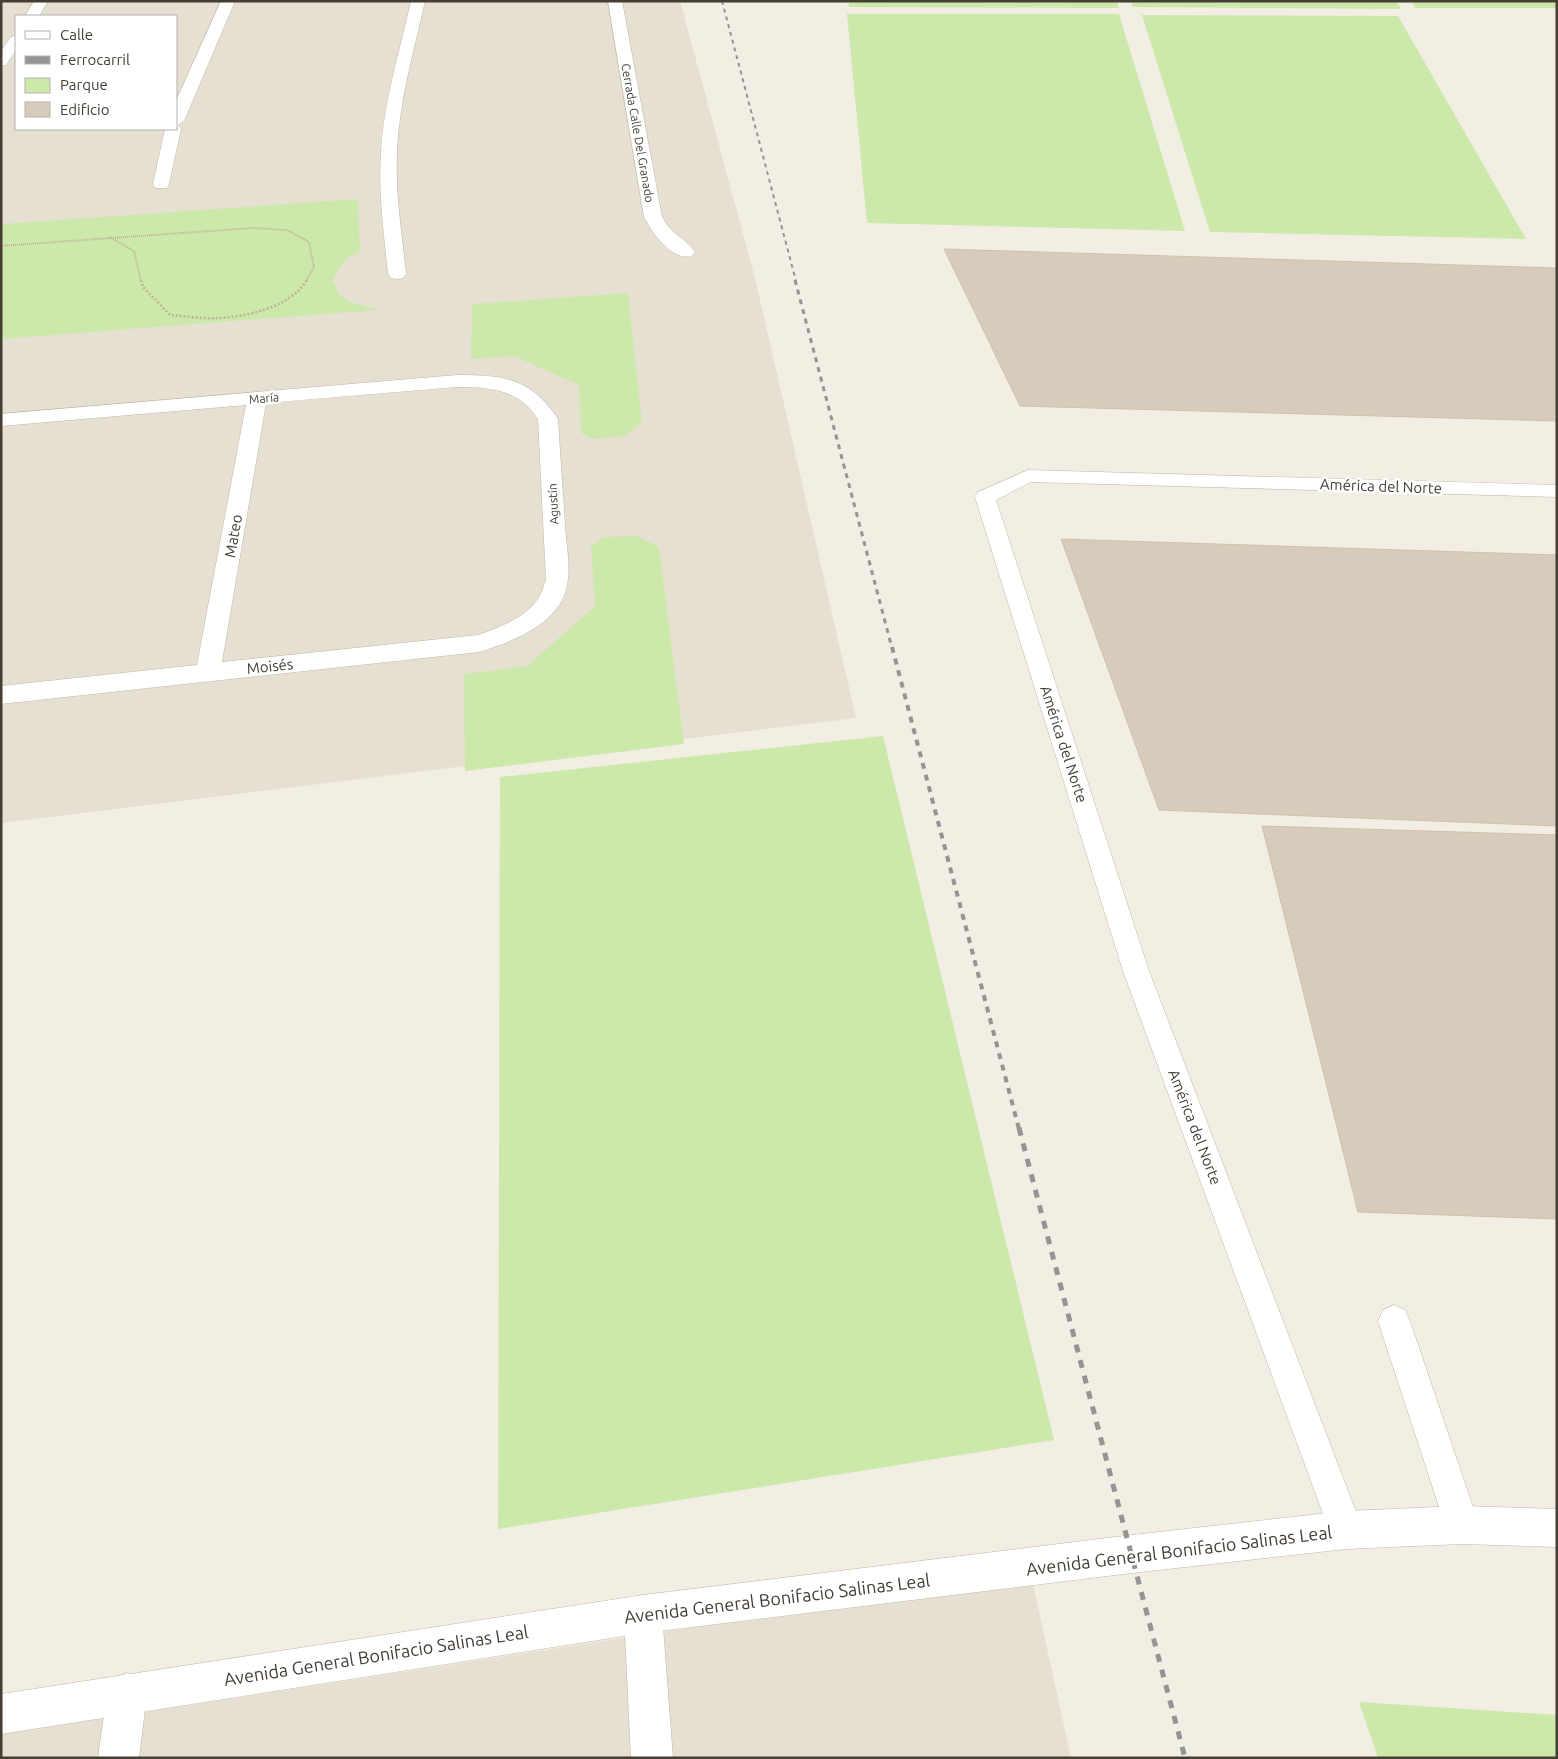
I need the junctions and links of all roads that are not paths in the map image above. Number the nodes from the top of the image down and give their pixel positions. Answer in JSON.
{"nodes":[{"id":1,"x":41,"y":1,"type":"edge"},
{"id":2,"x":228,"y":1,"type":"edge"},
{"id":3,"x":418,"y":1,"type":"edge"},
{"id":4,"x":615,"y":1,"type":"edge"},
{"id":5,"x":33,"y":15,"type":"edge"},
{"id":6,"x":15,"y":41,"type":"edge"},
{"id":7,"x":1,"y":62,"type":"edge"},
{"id":8,"x":178,"y":116,"type":"edge"},
{"id":9,"x":173,"y":130,"type":"edge"},
{"id":10,"x":161,"y":184,"type":"dead end"},
{"id":11,"x":686,"y":252,"type":"dead end"},
{"id":12,"x":397,"y":274,"type":"dead end"},
{"id":13,"x":525,"y":392,"type":"joint"},
{"id":14,"x":257,"y":399,"type":"junction"},
{"id":15,"x":1,"y":420,"type":"edge"},
{"id":16,"x":1557,"y":491,"type":"edge"},
{"id":17,"x":533,"y":619,"type":"joint"},
{"id":18,"x":208,"y":673,"type":"junction"},
{"id":19,"x":1,"y":695,"type":"edge"},
{"id":20,"x":1394,"y":1321,"type":"dead end"},
{"id":21,"x":1462,"y":1525,"type":"junction"},
{"id":22,"x":1557,"y":1528,"type":"edge"},
{"id":23,"x":1346,"y":1530,"type":"junction"},
{"id":24,"x":643,"y":1614,"type":"junction"},
{"id":25,"x":127,"y":1693,"type":"junction"},
{"id":26,"x":1,"y":1714,"type":"edge"},
{"id":27,"x":118,"y":1758,"type":"edge"},
{"id":28,"x":652,"y":1758,"type":"edge"}],
"edges":[{"from":1,"to":5,"type":"street"},
{"from":2,"to":8,"type":"street"},
{"from":3,"to":12,"type":"street"},
{"from":4,"to":11,"type":"street","name":"Cerrada Calle Del Granado"},
{"from":6,"to":7,"type":"street"},
{"from":9,"to":10,"type":"street"},
{"from":13,"to":14,"type":"street","name":"María"},
{"from":13,"to":17,"type":"street","name":"Agustín"},
{"from":14,"to":15,"type":"street","name":"María"},
{"from":14,"to":18,"type":"street","name":"Mateo"},
{"from":16,"to":23,"type":"lane","name":"América del Norte"},
{"from":17,"to":18,"type":"street","name":"Moisés"},
{"from":18,"to":19,"type":"street","name":"Moisés"},
{"from":20,"to":21,"type":"lane"},
{"from":21,"to":22,"type":"street","name":"Avenida General Bonifacio Salinas Leal"},
{"from":21,"to":23,"type":"street","name":"Avenida General Bonifacio Salinas Leal"},
{"from":23,"to":24,"type":"street","name":"Avenida General Bonifacio Salinas Leal"},
{"from":24,"to":25,"type":"street","name":"Avenida General Bonifacio Salinas Leal"},
{"from":24,"to":28,"type":"street"},
{"from":25,"to":26,"type":"street","name":"Avenida General Bonifacio Salinas Leal"},
{"from":25,"to":27,"type":"street"}]}
